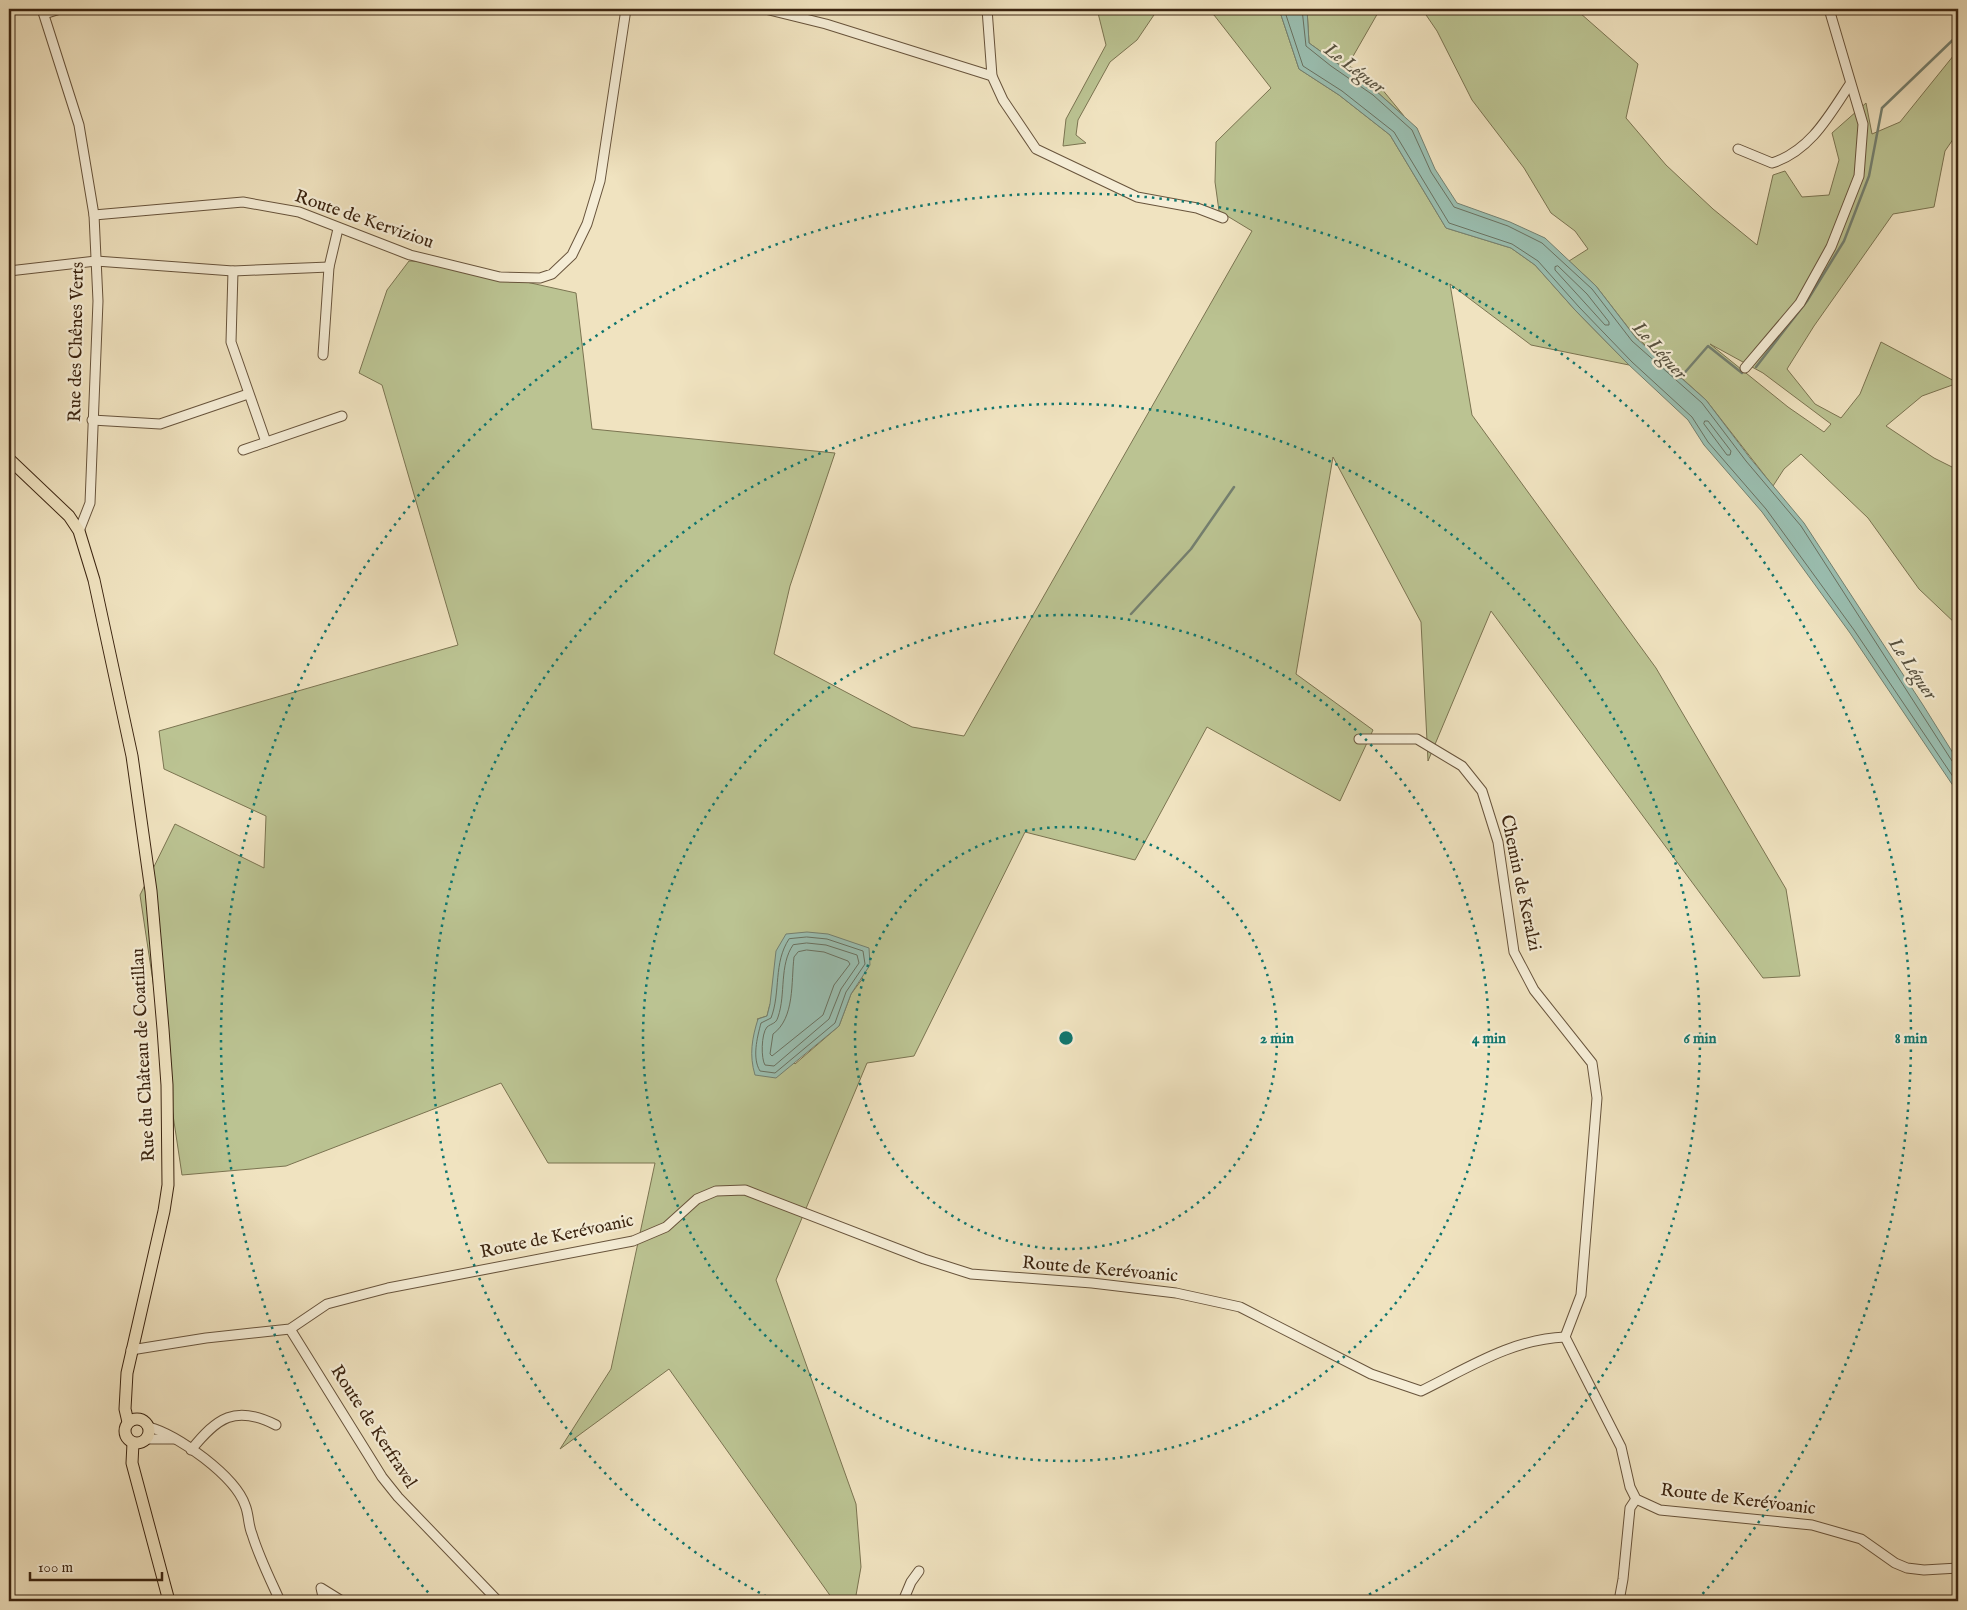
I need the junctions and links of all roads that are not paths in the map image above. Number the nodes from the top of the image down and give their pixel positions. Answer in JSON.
{"nodes":[{"id":1,"x":60,"y":9,"type":"edge"},
{"id":2,"x":626,"y":9,"type":"edge"},
{"id":3,"x":765,"y":9,"type":"edge"},
{"id":4,"x":987,"y":9,"type":"edge"},
{"id":5,"x":1829,"y":9,"type":"edge"},
{"id":6,"x":43,"y":11,"type":"edge"},
{"id":7,"x":992,"y":76,"type":"junction"},
{"id":8,"x":1850,"y":84,"type":"junction"},
{"id":9,"x":1738,"y":149,"type":"dead end"},
{"id":10,"x":94,"y":214,"type":"junction"},
{"id":11,"x":1223,"y":218,"type":"dead end"},
{"id":12,"x":338,"y":229,"type":"junction"},
{"id":13,"x":96,"y":261,"type":"junction"},
{"id":14,"x":329,"y":267,"type":"junction"},
{"id":15,"x":9,"y":270,"type":"edge"},
{"id":16,"x":233,"y":270,"type":"junction"},
{"id":17,"x":323,"y":355,"type":"dead end"},
{"id":18,"x":1745,"y":368,"type":"dead end"},
{"id":19,"x":248,"y":394,"type":"junction"},
{"id":20,"x":342,"y":416,"type":"dead end"},
{"id":21,"x":92,"y":420,"type":"junction"},
{"id":22,"x":266,"y":442,"type":"junction"},
{"id":23,"x":243,"y":450,"type":"dead end"},
{"id":24,"x":9,"y":459,"type":"edge"},
{"id":25,"x":79,"y":531,"type":"junction"},
{"id":26,"x":1359,"y":739,"type":"dead end"},
{"id":27,"x":290,"y":1329,"type":"junction"},
{"id":28,"x":1565,"y":1336,"type":"junction"},
{"id":29,"x":131,"y":1350,"type":"junction"},
{"id":30,"x":133,"y":1420,"type":"junction"},
{"id":31,"x":276,"y":1425,"type":"dead end"},
{"id":32,"x":143,"y":1438,"type":"junction"},
{"id":33,"x":191,"y":1450,"type":"junction"},
{"id":34,"x":1636,"y":1500,"type":"junction"},
{"id":35,"x":1958,"y":1568,"type":"edge"},
{"id":36,"x":919,"y":1571,"type":"dead end"},
{"id":37,"x":169,"y":1601,"type":"edge"},
{"id":38,"x":280,"y":1601,"type":"edge"},
{"id":39,"x":324,"y":1601,"type":"edge"},
{"id":40,"x":342,"y":1601,"type":"edge"},
{"id":41,"x":498,"y":1601,"type":"edge"},
{"id":42,"x":903,"y":1601,"type":"edge"},
{"id":43,"x":1619,"y":1601,"type":"edge"}],
"edges":[{"from":1,"to":6,"type":"street"},
{"from":2,"to":12,"type":"street","name":"Route de Kerviziou"},
{"from":3,"to":7,"type":"street"},
{"from":4,"to":7,"type":"street"},
{"from":5,"to":8,"type":"street"},
{"from":6,"to":10,"type":"street","name":"Rue des Chênes Verts"},
{"from":7,"to":11,"type":"street"},
{"from":8,"to":9,"type":"street"},
{"from":8,"to":18,"type":"street"},
{"from":10,"to":12,"type":"street","name":"Route de Kerviziou"},
{"from":10,"to":13,"type":"street","name":"Rue des Chênes Verts"},
{"from":12,"to":14,"type":"street"},
{"from":13,"to":15,"type":"street"},
{"from":13,"to":16,"type":"street"},
{"from":13,"to":21,"type":"street","name":"Rue des Chênes Verts"},
{"from":14,"to":16,"type":"street"},
{"from":14,"to":17,"type":"street"},
{"from":16,"to":19,"type":"street"},
{"from":19,"to":21,"type":"street"},
{"from":19,"to":22,"type":"street"},
{"from":20,"to":22,"type":"street"},
{"from":21,"to":25,"type":"street","name":"Rue des Chênes Verts"},
{"from":22,"to":23,"type":"street"},
{"from":24,"to":25,"type":"main road","name":"Rue du Château de Coatillau"},
{"from":25,"to":29,"type":"main road","name":"Rue du Château de Coatillau"},
{"from":26,"to":28,"type":"street","name":"Chemin de Keralzi"},
{"from":27,"to":28,"type":"street","name":"Route de Kerévoanic"},
{"from":27,"to":29,"type":"street","name":"Route de Kerévoanic"},
{"from":27,"to":41,"type":"street","name":"Route de Kerfravel"},
{"from":28,"to":34,"type":"street","name":"Route de Kerévoanic"},
{"from":29,"to":30,"type":"main road","name":"Rue du Château de Coatillau"},
{"from":30,"to":32,"type":"main road"},
{"from":30,"to":32,"type":"main road"},
{"from":31,"to":33,"type":"street"},
{"from":32,"to":33,"type":"street"},
{"from":32,"to":37,"type":"main road"},
{"from":33,"to":38,"type":"street"},
{"from":34,"to":35,"type":"street","name":"Route de Kerévoanic"},
{"from":34,"to":43,"type":"street"},
{"from":36,"to":42,"type":"street"},
{"from":39,"to":40,"type":"street"}]}
